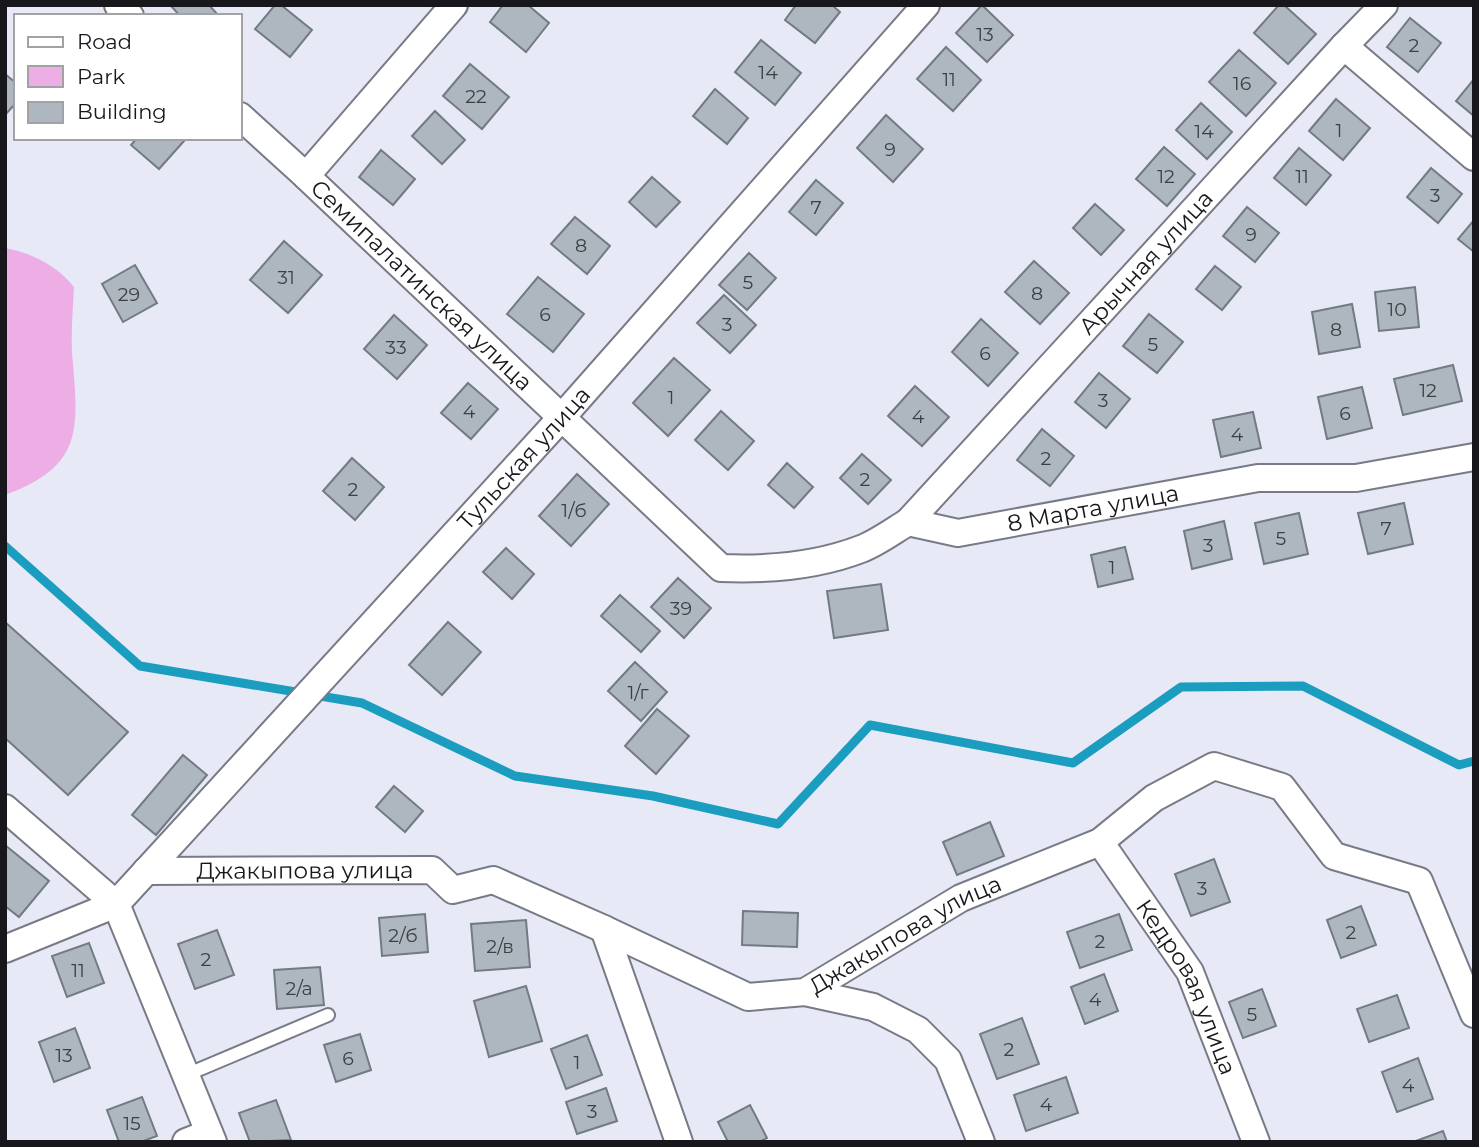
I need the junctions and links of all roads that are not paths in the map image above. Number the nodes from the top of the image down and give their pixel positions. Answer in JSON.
{"nodes":[{"id":1,"x":454,"y":5,"type":"edge"},
{"id":2,"x":926,"y":5,"type":"edge"},
{"id":3,"x":1384,"y":5,"type":"edge"},
{"id":4,"x":1344,"y":46,"type":"junction"},
{"id":5,"x":242,"y":118,"type":"edge"},
{"id":6,"x":1474,"y":157,"type":"edge"},
{"id":7,"x":306,"y":176,"type":"junction"},
{"id":8,"x":562,"y":417,"type":"junction"},
{"id":9,"x":1474,"y":457,"type":"edge"},
{"id":10,"x":908,"y":522,"type":"junction"},
{"id":11,"x":5,"y":808,"type":"edge"},
{"id":12,"x":1100,"y":842,"type":"junction"},
{"id":13,"x":146,"y":871,"type":"junction"},
{"id":14,"x":116,"y":904,"type":"junction"},
{"id":15,"x":604,"y":929,"type":"junction"},
{"id":16,"x":5,"y":949,"type":"edge"},
{"id":17,"x":805,"y":992,"type":"junction"},
{"id":18,"x":1474,"y":1014,"type":"edge"},
{"id":19,"x":328,"y":1015,"type":"dead end"},
{"id":20,"x":186,"y":1075,"type":"junction"},
{"id":21,"x":202,"y":1139,"type":"edge"},
{"id":22,"x":679,"y":1142,"type":"edge"},
{"id":23,"x":981,"y":1142,"type":"edge"},
{"id":24,"x":1256,"y":1142,"type":"edge"}],
"edges":[{"from":1,"to":7,"type":"street"},
{"from":2,"to":8,"type":"street","name":"Тульская улица"},
{"from":3,"to":4,"type":"street","name":"Арычная улица"},
{"from":4,"to":6,"type":"street"},
{"from":4,"to":10,"type":"street","name":"Арычная улица"},
{"from":5,"to":7,"type":"street","name":"Семипалатинская улица"},
{"from":7,"to":8,"type":"street","name":"Семипалатинская улица"},
{"from":8,"to":10,"type":"street","name":"Семипалатинская улица"},
{"from":8,"to":13,"type":"street","name":"Тульская улица"},
{"from":9,"to":10,"type":"street","name":"8 Марта улица"},
{"from":11,"to":14,"type":"street"},
{"from":12,"to":17,"type":"street","name":"Джакыпова улица"},
{"from":12,"to":18,"type":"street","name":"Джакыпова улица"},
{"from":12,"to":24,"type":"street","name":"Кедровая улица"},
{"from":13,"to":14,"type":"street","name":"Тульская улица"},
{"from":13,"to":15,"type":"street","name":"Джакыпова улица"},
{"from":14,"to":16,"type":"street"},
{"from":14,"to":20,"type":"street"},
{"from":15,"to":17,"type":"street","name":"Джакыпова улица"},
{"from":15,"to":22,"type":"street"},
{"from":17,"to":23,"type":"street"},
{"from":19,"to":20,"type":"lane"},
{"from":20,"to":21,"type":"street"}]}
